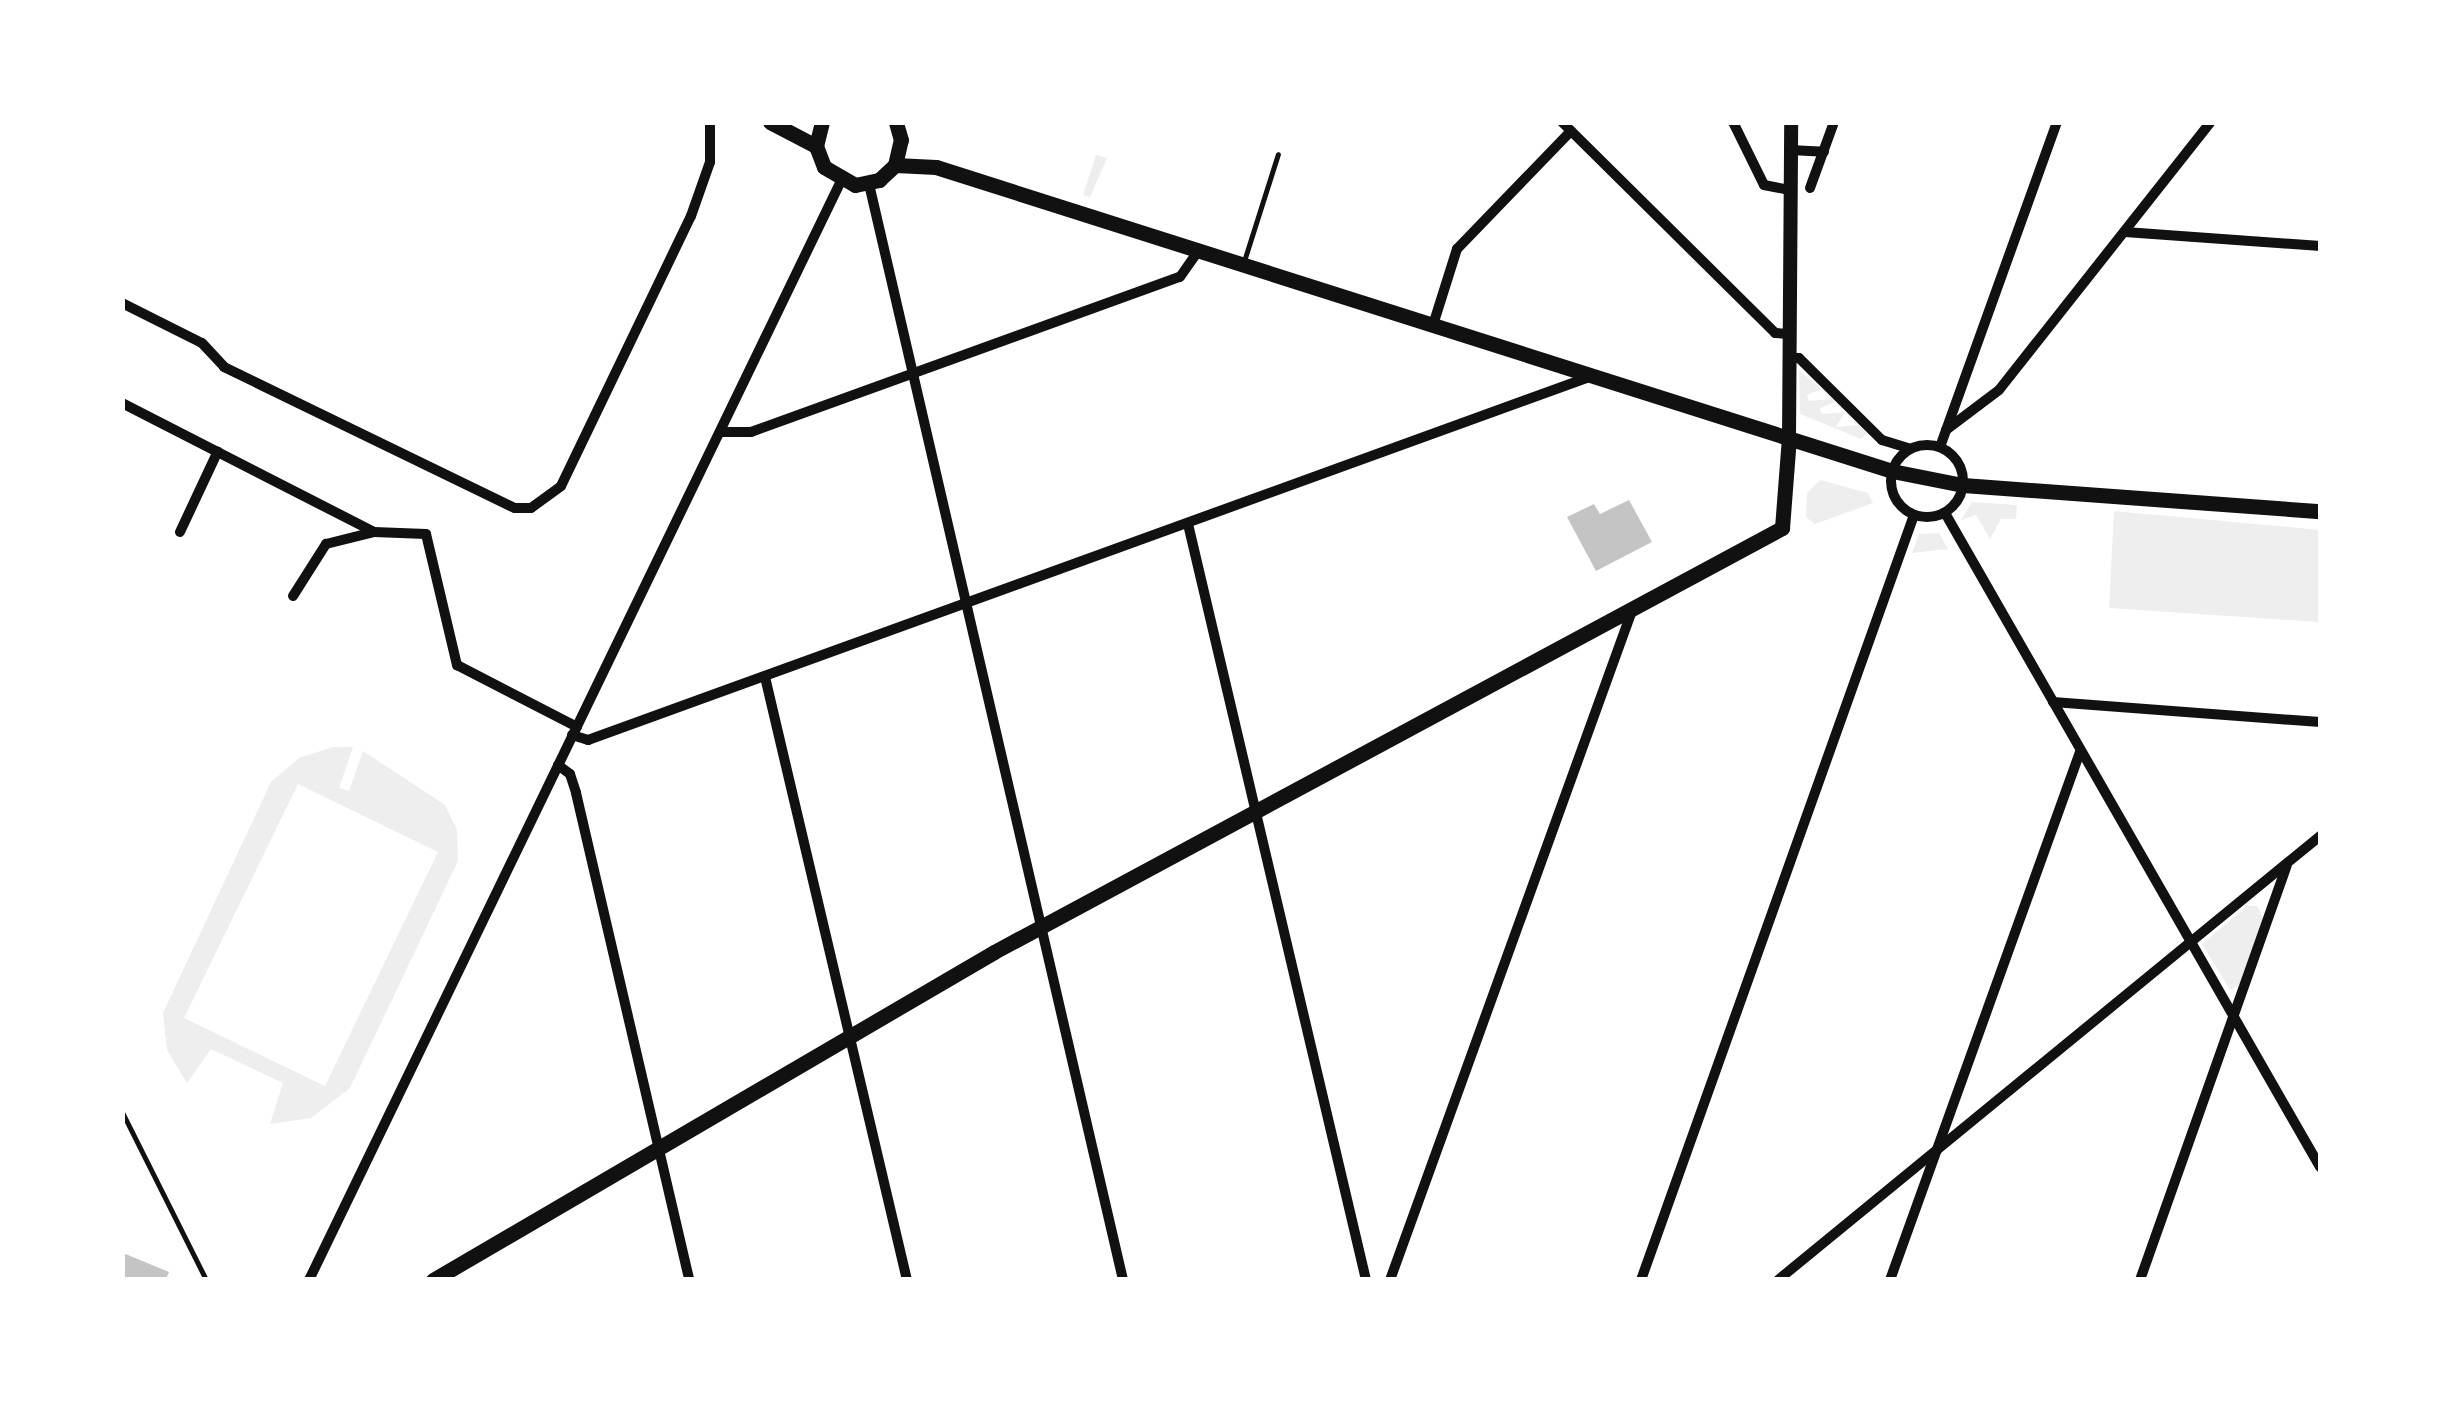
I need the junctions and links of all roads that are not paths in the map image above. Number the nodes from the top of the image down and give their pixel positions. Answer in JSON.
{"nodes":[{"id":1,"x":710,"y":122,"type":"edge"},
{"id":2,"x":770,"y":122,"type":"edge"},
{"id":3,"x":822,"y":122,"type":"edge"},
{"id":4,"x":896,"y":122,"type":"edge"},
{"id":5,"x":1734,"y":122,"type":"edge"},
{"id":6,"x":1790,"y":122,"type":"edge"},
{"id":7,"x":1834,"y":122,"type":"edge"},
{"id":8,"x":2057,"y":122,"type":"edge"},
{"id":9,"x":2211,"y":122,"type":"edge"},
{"id":10,"x":1567,"y":127,"type":"edge"},
{"id":11,"x":901,"y":140,"type":"junction"},
{"id":12,"x":816,"y":146,"type":"junction"},
{"id":13,"x":1790,"y":150,"type":"junction"},
{"id":14,"x":1824,"y":152,"type":"junction"},
{"id":15,"x":1278,"y":154,"type":"dead end"},
{"id":16,"x":895,"y":165,"type":"junction"},
{"id":17,"x":936,"y":167,"type":"junction"},
{"id":18,"x":841,"y":181,"type":"junction"},
{"id":19,"x":869,"y":184,"type":"junction"},
{"id":20,"x":1810,"y":188,"type":"dead end"},
{"id":21,"x":1790,"y":190,"type":"junction"},
{"id":22,"x":2125,"y":232,"type":"junction"},
{"id":23,"x":2320,"y":246,"type":"edge"},
{"id":24,"x":1199,"y":250,"type":"junction"},
{"id":25,"x":1243,"y":264,"type":"junction"},
{"id":26,"x":122,"y":304,"type":"edge"},
{"id":27,"x":1433,"y":325,"type":"junction"},
{"id":28,"x":1789,"y":334,"type":"junction"},
{"id":29,"x":1789,"y":358,"type":"junction"},
{"id":30,"x":912,"y":374,"type":"junction"},
{"id":31,"x":1593,"y":376,"type":"junction"},
{"id":32,"x":122,"y":403,"type":"edge"},
{"id":33,"x":1946,"y":430,"type":"junction"},
{"id":34,"x":720,"y":432,"type":"junction"},
{"id":35,"x":1788,"y":438,"type":"junction"},
{"id":36,"x":1940,"y":447,"type":"junction"},
{"id":37,"x":1910,"y":448,"type":"junction"},
{"id":38,"x":218,"y":450,"type":"junction"},
{"id":39,"x":1892,"y":470,"type":"junction"},
{"id":40,"x":1963,"y":485,"type":"junction"},
{"id":41,"x":192,"y":506,"type":"junction"},
{"id":42,"x":2320,"y":511,"type":"edge"},
{"id":43,"x":206,"y":513,"type":"dead end"},
{"id":44,"x":1945,"y":513,"type":"junction"},
{"id":45,"x":1914,"y":515,"type":"junction"},
{"id":46,"x":1188,"y":524,"type":"junction"},
{"id":47,"x":180,"y":532,"type":"dead end"},
{"id":48,"x":374,"y":532,"type":"junction"},
{"id":49,"x":293,"y":596,"type":"dead end"},
{"id":50,"x":966,"y":603,"type":"junction"},
{"id":51,"x":1634,"y":605,"type":"junction"},
{"id":52,"x":765,"y":677,"type":"junction"},
{"id":53,"x":2053,"y":702,"type":"junction"},
{"id":54,"x":2320,"y":722,"type":"edge"},
{"id":55,"x":574,"y":731,"type":"junction"},
{"id":56,"x":2080,"y":752,"type":"junction"},
{"id":57,"x":558,"y":765,"type":"junction"},
{"id":58,"x":1256,"y":810,"type":"junction"},
{"id":59,"x":2320,"y":836,"type":"edge"},
{"id":60,"x":2288,"y":862,"type":"junction"},
{"id":61,"x":1040,"y":926,"type":"junction"},
{"id":62,"x":2191,"y":942,"type":"junction"},
{"id":63,"x":2234,"y":1019,"type":"junction"},
{"id":64,"x":849,"y":1033,"type":"junction"},
{"id":65,"x":122,"y":1112,"type":"edge"},
{"id":66,"x":658,"y":1147,"type":"junction"},
{"id":67,"x":1937,"y":1148,"type":"junction"},
{"id":68,"x":2320,"y":1167,"type":"edge"},
{"id":69,"x":206,"y":1280,"type":"edge"},
{"id":70,"x":309,"y":1280,"type":"edge"},
{"id":71,"x":433,"y":1280,"type":"edge"},
{"id":72,"x":689,"y":1280,"type":"edge"},
{"id":73,"x":906,"y":1280,"type":"edge"},
{"id":74,"x":1123,"y":1280,"type":"edge"},
{"id":75,"x":1366,"y":1280,"type":"edge"},
{"id":76,"x":1390,"y":1280,"type":"edge"},
{"id":77,"x":1641,"y":1280,"type":"edge"},
{"id":78,"x":1778,"y":1280,"type":"edge"},
{"id":79,"x":1890,"y":1280,"type":"edge"},
{"id":80,"x":2140,"y":1280,"type":"edge"}],
"edges":[{"from":1,"to":26,"type":"street"},
{"from":2,"to":12,"type":"main road"},
{"from":3,"to":12,"type":"main road"},
{"from":4,"to":11,"type":"main road"},
{"from":5,"to":21,"type":"street"},
{"from":6,"to":13,"type":"street"},
{"from":7,"to":14,"type":"street"},
{"from":8,"to":33,"type":"street"},
{"from":9,"to":22,"type":"street"},
{"from":10,"to":27,"type":"street"},
{"from":10,"to":28,"type":"street"},
{"from":11,"to":16,"type":"main road"},
{"from":11,"to":17,"type":"main road"},
{"from":12,"to":18,"type":"main road"},
{"from":13,"to":14,"type":"street"},
{"from":13,"to":21,"type":"street"},
{"from":14,"to":20,"type":"street"},
{"from":15,"to":25,"type":"lane"},
{"from":16,"to":17,"type":"main road"},
{"from":16,"to":19,"type":"main road"},
{"from":17,"to":24,"type":"main road"},
{"from":18,"to":19,"type":"main road"},
{"from":18,"to":34,"type":"street"},
{"from":19,"to":30,"type":"street"},
{"from":21,"to":28,"type":"street"},
{"from":22,"to":23,"type":"street"},
{"from":22,"to":33,"type":"street"},
{"from":24,"to":25,"type":"main road"},
{"from":24,"to":30,"type":"street"},
{"from":25,"to":27,"type":"main road"},
{"from":27,"to":31,"type":"main road"},
{"from":28,"to":29,"type":"street"},
{"from":29,"to":35,"type":"street"},
{"from":29,"to":37,"type":"street"},
{"from":30,"to":34,"type":"street"},
{"from":30,"to":50,"type":"street"},
{"from":31,"to":35,"type":"main road"},
{"from":31,"to":46,"type":"street"},
{"from":32,"to":38,"type":"street"},
{"from":33,"to":36,"type":"street"},
{"from":34,"to":55,"type":"street"},
{"from":35,"to":39,"type":"main road"},
{"from":35,"to":51,"type":"main road"},
{"from":36,"to":37,"type":"street"},
{"from":36,"to":40,"type":"street"},
{"from":37,"to":39,"type":"street"},
{"from":38,"to":41,"type":"street"},
{"from":38,"to":48,"type":"street"},
{"from":39,"to":40,"type":"main road"},
{"from":39,"to":45,"type":"street"},
{"from":40,"to":42,"type":"main road"},
{"from":40,"to":44,"type":"street"},
{"from":41,"to":43,"type":"street"},
{"from":41,"to":47,"type":"street"},
{"from":44,"to":45,"type":"street"},
{"from":44,"to":53,"type":"street"},
{"from":45,"to":77,"type":"street"},
{"from":46,"to":50,"type":"street"},
{"from":46,"to":58,"type":"street"},
{"from":48,"to":49,"type":"street"},
{"from":48,"to":55,"type":"street"},
{"from":50,"to":52,"type":"street"},
{"from":50,"to":61,"type":"street"},
{"from":51,"to":58,"type":"main road"},
{"from":51,"to":76,"type":"street"},
{"from":52,"to":55,"type":"street"},
{"from":52,"to":64,"type":"street"},
{"from":53,"to":54,"type":"street"},
{"from":53,"to":56,"type":"street"},
{"from":55,"to":57,"type":"street"},
{"from":56,"to":62,"type":"street"},
{"from":56,"to":67,"type":"street"},
{"from":57,"to":66,"type":"street"},
{"from":57,"to":70,"type":"street"},
{"from":58,"to":61,"type":"main road"},
{"from":58,"to":75,"type":"street"},
{"from":59,"to":60,"type":"street"},
{"from":60,"to":62,"type":"street"},
{"from":60,"to":63,"type":"street"},
{"from":61,"to":64,"type":"main road"},
{"from":61,"to":74,"type":"street"},
{"from":62,"to":63,"type":"street"},
{"from":62,"to":67,"type":"street"},
{"from":63,"to":68,"type":"street"},
{"from":63,"to":80,"type":"street"},
{"from":64,"to":66,"type":"main road"},
{"from":64,"to":73,"type":"street"},
{"from":65,"to":69,"type":"lane"},
{"from":66,"to":71,"type":"main road"},
{"from":66,"to":72,"type":"street"},
{"from":67,"to":78,"type":"street"},
{"from":67,"to":79,"type":"street"}]}
